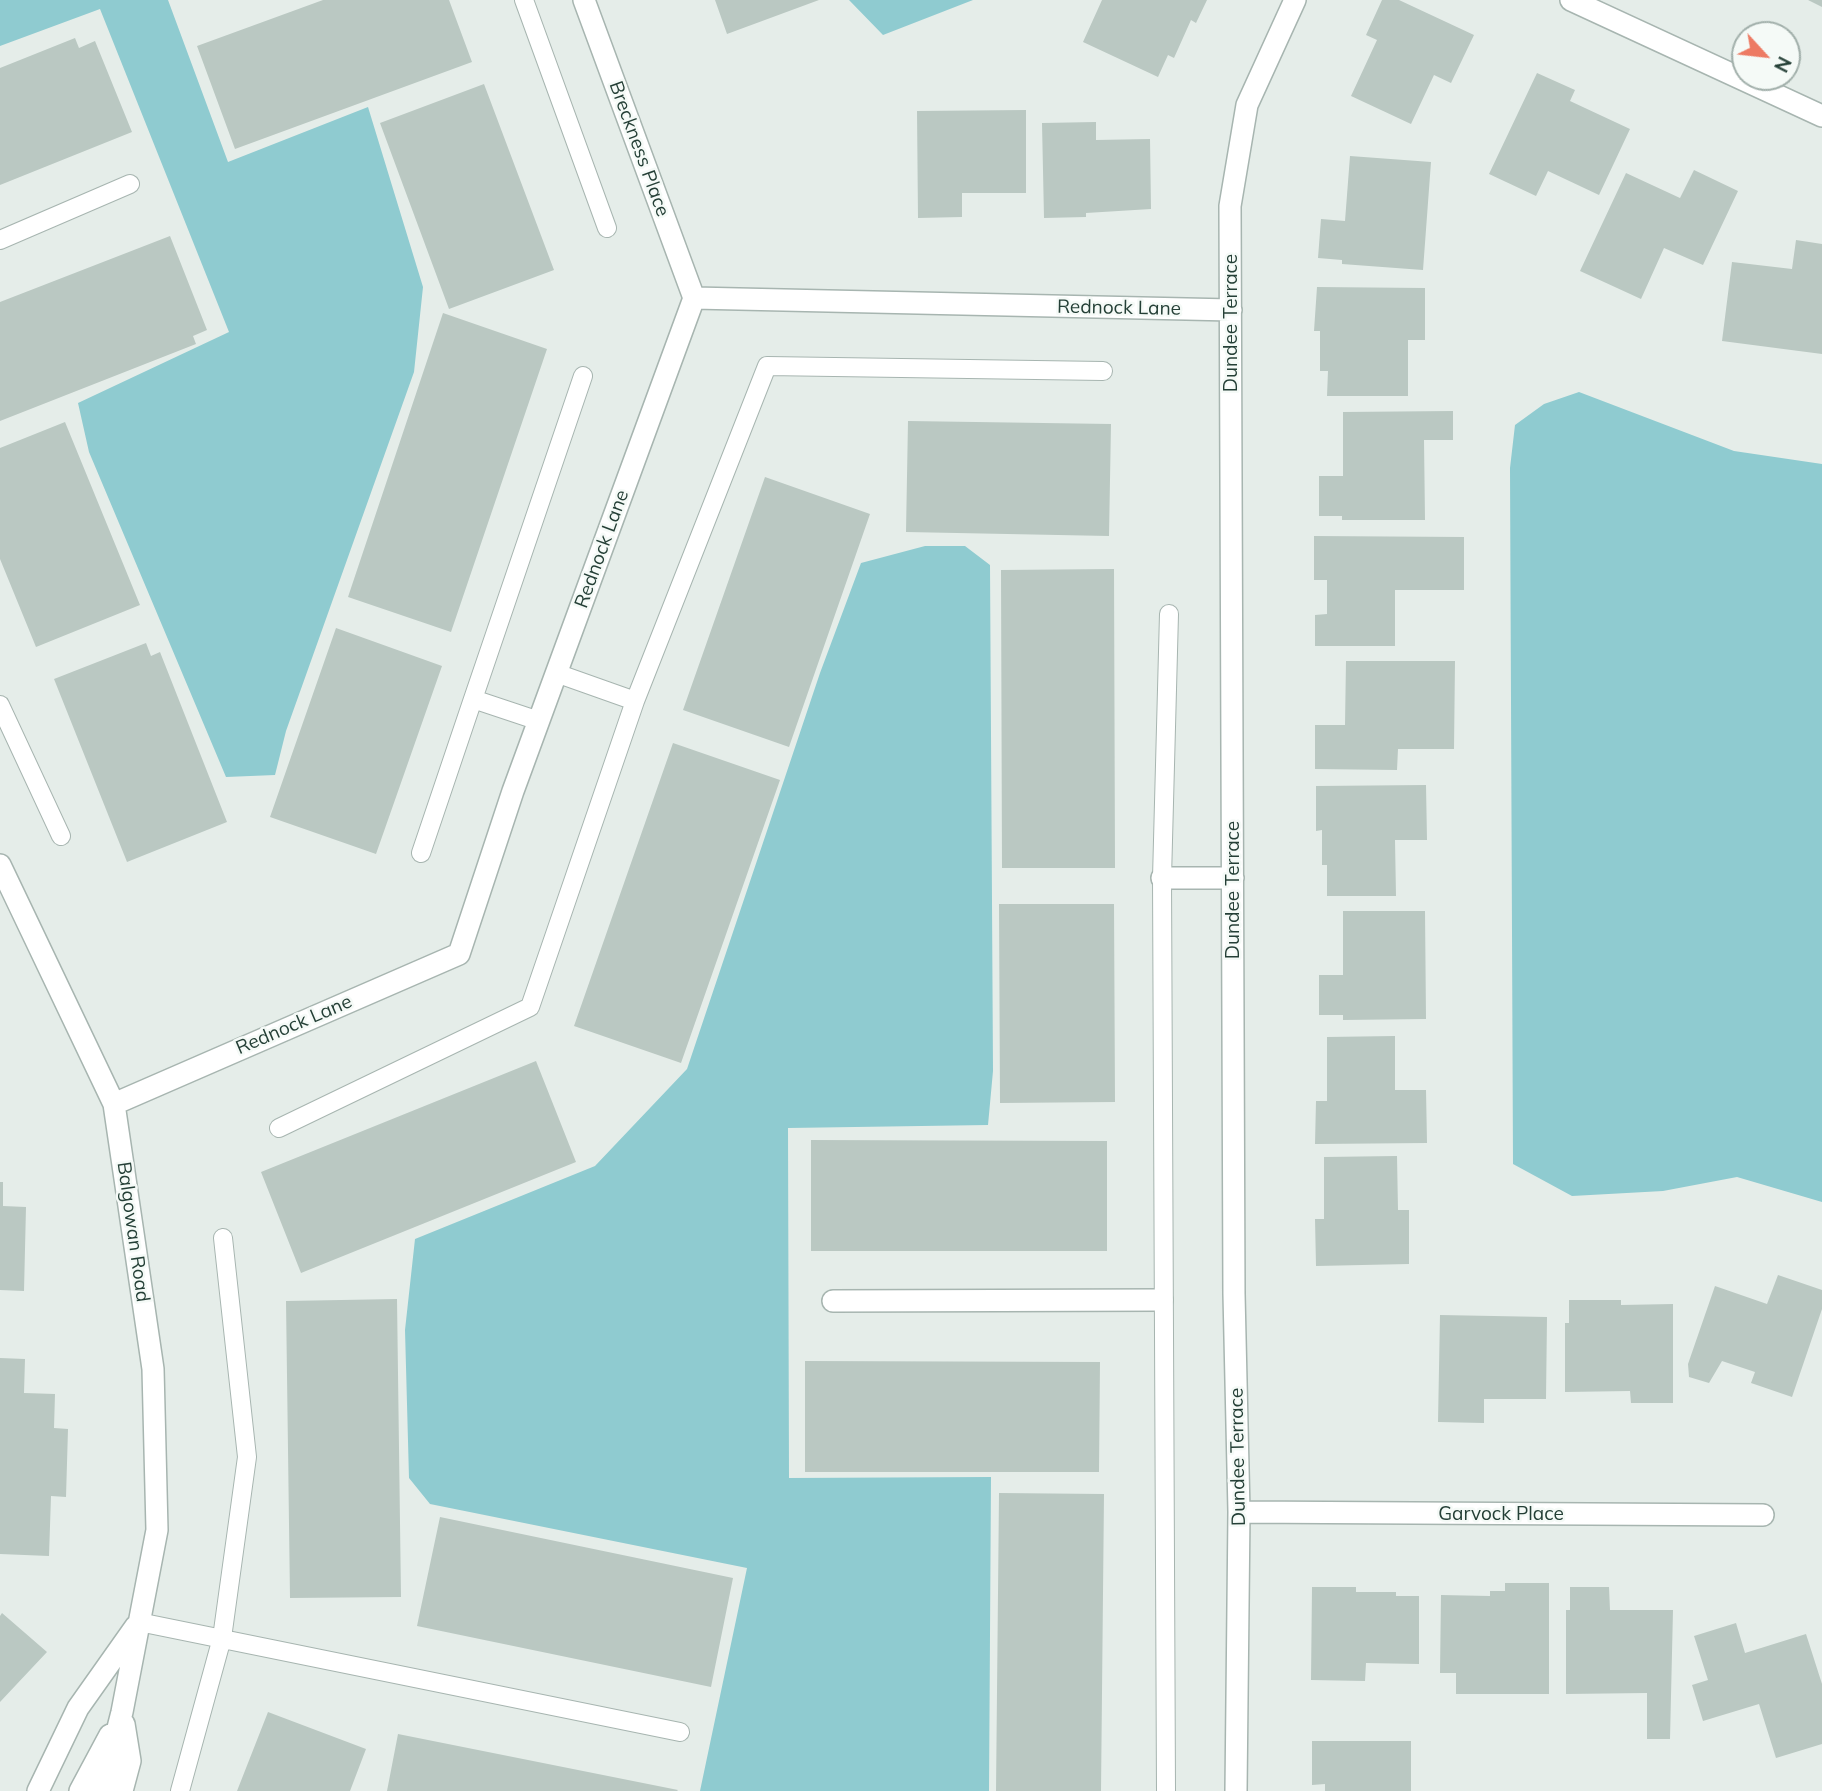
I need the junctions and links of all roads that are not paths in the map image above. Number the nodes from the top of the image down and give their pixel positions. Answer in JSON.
{"nodes":[{"id":1,"x":524,"y":0,"type":"edge"},
{"id":2,"x":584,"y":0,"type":"edge"},
{"id":3,"x":1295,"y":0,"type":"edge"},
{"id":4,"x":1571,"y":0,"type":"edge"},
{"id":5,"x":1822,"y":116,"type":"edge"},
{"id":6,"x":130,"y":184,"type":"dead end"},
{"id":7,"x":607,"y":228,"type":"dead end"},
{"id":8,"x":0,"y":240,"type":"edge"},
{"id":9,"x":694,"y":298,"type":"junction"},
{"id":10,"x":1231,"y":310,"type":"junction"},
{"id":11,"x":1103,"y":371,"type":"dead end"},
{"id":12,"x":583,"y":376,"type":"dead end"},
{"id":13,"x":1169,"y":614,"type":"dead end"},
{"id":14,"x":556,"y":673,"type":"junction"},
{"id":15,"x":473,"y":699,"type":"junction"},
{"id":16,"x":635,"y":701,"type":"junction"},
{"id":17,"x":0,"y":705,"type":"edge"},
{"id":18,"x":538,"y":721,"type":"junction"},
{"id":19,"x":61,"y":836,"type":"dead end"},
{"id":20,"x":421,"y":853,"type":"dead end"},
{"id":21,"x":0,"y":865,"type":"edge"},
{"id":22,"x":1162,"y":878,"type":"junction"},
{"id":23,"x":1233,"y":878,"type":"junction"},
{"id":24,"x":114,"y":1104,"type":"junction"},
{"id":25,"x":279,"y":1128,"type":"dead end"},
{"id":26,"x":223,"y":1238,"type":"dead end"},
{"id":27,"x":1162,"y":1300,"type":"junction"},
{"id":28,"x":833,"y":1301,"type":"dead end"},
{"id":29,"x":1239,"y":1513,"type":"junction"},
{"id":30,"x":1763,"y":1515,"type":"dead end"},
{"id":31,"x":139,"y":1622,"type":"junction"},
{"id":32,"x":222,"y":1638,"type":"junction"},
{"id":33,"x":122,"y":1712,"type":"junction"},
{"id":34,"x":680,"y":1732,"type":"dead end"},
{"id":35,"x":38,"y":1791,"type":"edge"},
{"id":36,"x":80,"y":1791,"type":"edge"},
{"id":37,"x":102,"y":1791,"type":"edge"},
{"id":38,"x":122,"y":1791,"type":"edge"},
{"id":39,"x":180,"y":1791,"type":"edge"},
{"id":40,"x":1166,"y":1791,"type":"edge"},
{"id":41,"x":1236,"y":1791,"type":"edge"}],
"edges":[{"from":1,"to":7,"type":"lane"},
{"from":2,"to":9,"type":"street","name":"Breckness Place"},
{"from":3,"to":10,"type":"street","name":"Dundee Terrace"},
{"from":4,"to":5,"type":"street"},
{"from":6,"to":8,"type":"lane"},
{"from":9,"to":10,"type":"street","name":"Rednock Lane"},
{"from":9,"to":14,"type":"street","name":"Rednock Lane"},
{"from":10,"to":23,"type":"street","name":"Dundee Terrace"},
{"from":11,"to":16,"type":"lane"},
{"from":12,"to":15,"type":"lane"},
{"from":13,"to":22,"type":"lane"},
{"from":14,"to":16,"type":"lane"},
{"from":14,"to":18,"type":"street","name":"Rednock Lane"},
{"from":15,"to":18,"type":"lane"},
{"from":15,"to":20,"type":"lane"},
{"from":16,"to":25,"type":"lane"},
{"from":17,"to":19,"type":"lane"},
{"from":18,"to":24,"type":"street","name":"Rednock Lane"},
{"from":21,"to":24,"type":"street","name":"Balgowan Road"},
{"from":22,"to":23,"type":"street"},
{"from":22,"to":27,"type":"lane"},
{"from":23,"to":29,"type":"street","name":"Dundee Terrace"},
{"from":24,"to":31,"type":"street","name":"Balgowan Road"},
{"from":26,"to":32,"type":"lane"},
{"from":27,"to":28,"type":"street"},
{"from":27,"to":40,"type":"lane"},
{"from":29,"to":30,"type":"street","name":"Garvock Place"},
{"from":29,"to":41,"type":"street","name":"Dundee Terrace"},
{"from":31,"to":32,"type":"lane"},
{"from":31,"to":33,"type":"street","name":"Balgowan Road"},
{"from":31,"to":35,"type":"street","name":"Balgowan Road"},
{"from":32,"to":34,"type":"lane"},
{"from":32,"to":39,"type":"lane"},
{"from":33,"to":36,"type":"street","name":"Balgowan Road"},
{"from":33,"to":37,"type":"street","name":"Balgowan Road"},
{"from":33,"to":38,"type":"street","name":"Balgowan Road"}]}
